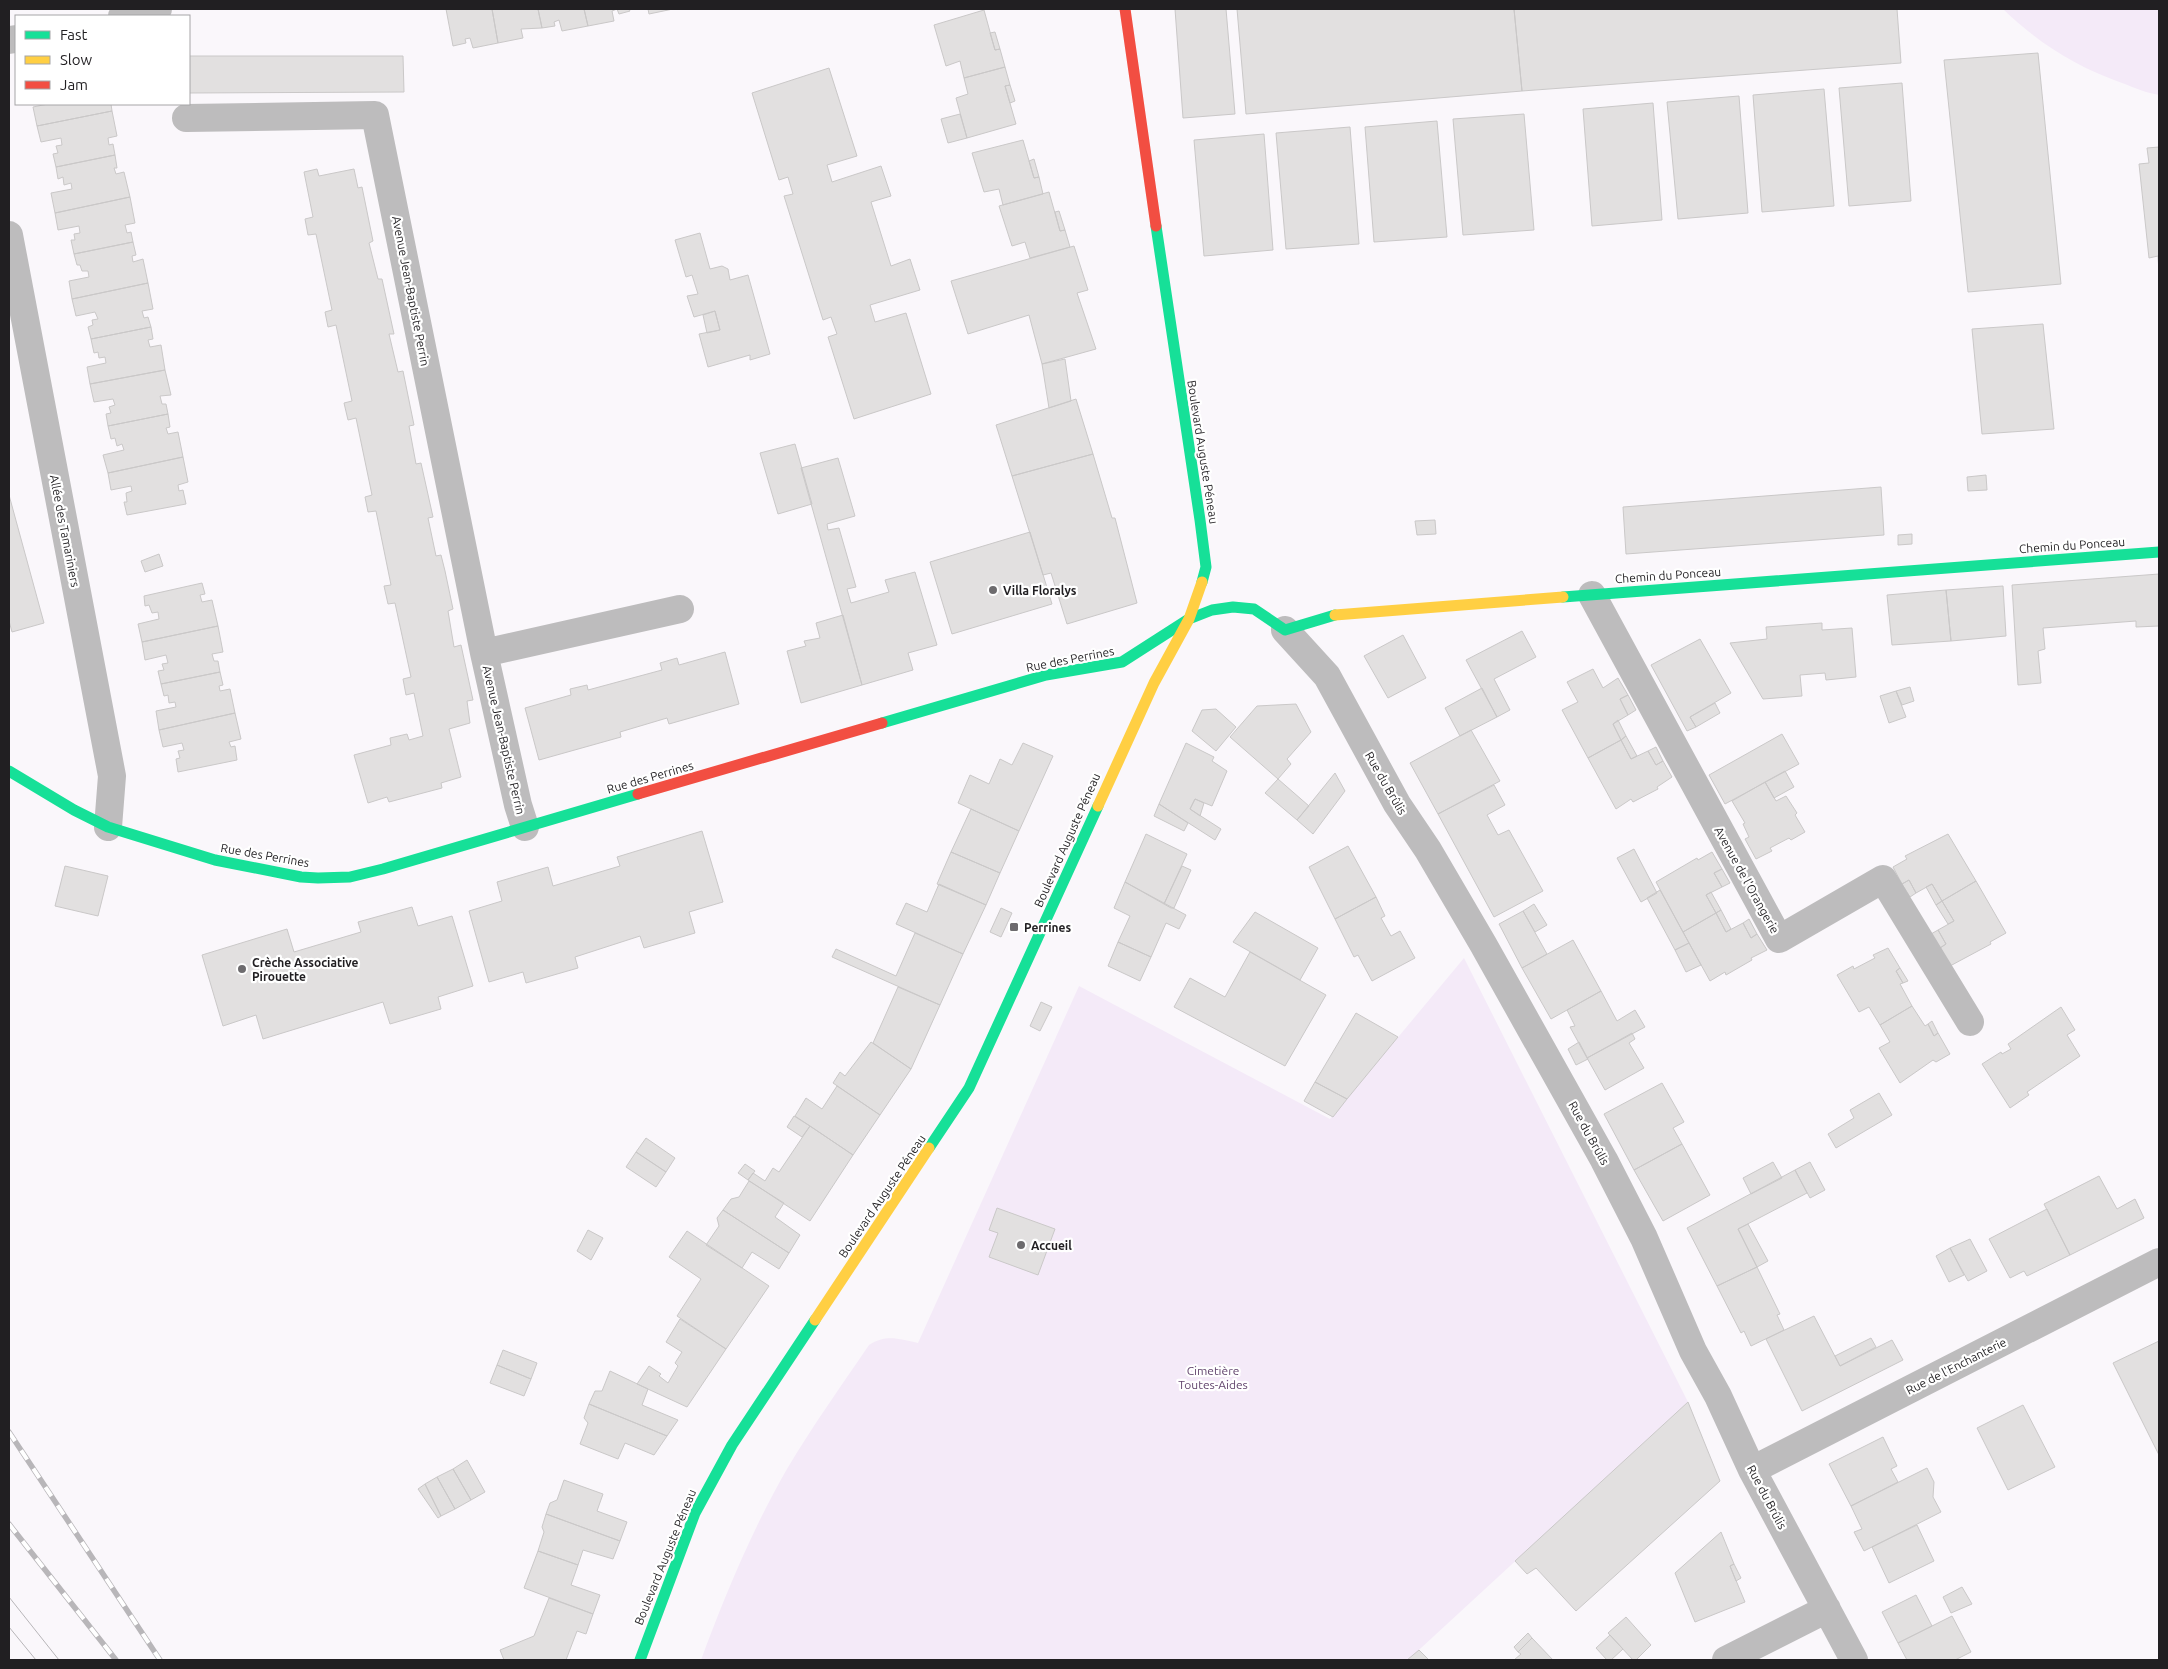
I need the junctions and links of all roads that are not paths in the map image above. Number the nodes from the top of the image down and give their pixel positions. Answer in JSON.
{"nodes":[{"id":1,"x":158,"y":9,"type":"edge"},
{"id":2,"x":1125,"y":9,"type":"edge"},
{"id":3,"x":127,"y":15,"type":"edge"},
{"id":4,"x":186,"y":118,"type":"dead end"},
{"id":5,"x":9,"y":235,"type":"edge"},
{"id":6,"x":2159,"y":552,"type":"edge"},
{"id":7,"x":1592,"y":595,"type":"junction"},
{"id":8,"x":680,"y":609,"type":"dead end"},
{"id":9,"x":1189,"y":619,"type":"junction"},
{"id":10,"x":1285,"y":630,"type":"junction"},
{"id":11,"x":484,"y":653,"type":"junction"},
{"id":12,"x":9,"y":771,"type":"edge"},
{"id":13,"x":108,"y":827,"type":"junction"},
{"id":14,"x":525,"y":827,"type":"junction"},
{"id":15,"x":1970,"y":1022,"type":"dead end"},
{"id":16,"x":2159,"y":1262,"type":"edge"},
{"id":17,"x":1752,"y":1470,"type":"junction"},
{"id":18,"x":1827,"y":1609,"type":"junction"},
{"id":19,"x":640,"y":1660,"type":"edge"},
{"id":20,"x":1726,"y":1660,"type":"edge"},
{"id":21,"x":1854,"y":1660,"type":"edge"}],
"edges":[{"from":1,"to":3,"type":"street"},
{"from":2,"to":9,"type":"street","name":"Boulevard Auguste Péneau"},
{"from":4,"to":11,"type":"street","name":"Avenue Jean-Baptiste Perrin"},
{"from":5,"to":13,"type":"street","name":"Allée des Tamariniers"},
{"from":6,"to":7,"type":"street","name":"Chemin du Ponceau"},
{"from":7,"to":10,"type":"street","name":"Chemin du Ponceau"},
{"from":7,"to":15,"type":"street","name":"Avenue de l'Orangerie"},
{"from":8,"to":11,"type":"street","name":"Avenue Jean-Baptiste Perrin"},
{"from":9,"to":10,"type":"street"},
{"from":9,"to":14,"type":"street","name":"Rue des Perrines"},
{"from":9,"to":19,"type":"street","name":"Boulevard Auguste Péneau"},
{"from":10,"to":17,"type":"street","name":"Rue du Brûlis"},
{"from":11,"to":14,"type":"street","name":"Avenue Jean-Baptiste Perrin"},
{"from":12,"to":13,"type":"street","name":"Rue des Perrines"},
{"from":13,"to":14,"type":"street","name":"Rue des Perrines"},
{"from":16,"to":17,"type":"street","name":"Rue de l'Enchanterie"},
{"from":17,"to":18,"type":"street","name":"Rue du Brûlis"},
{"from":18,"to":20,"type":"street"},
{"from":18,"to":21,"type":"street","name":"Rue du Brûlis"}]}
